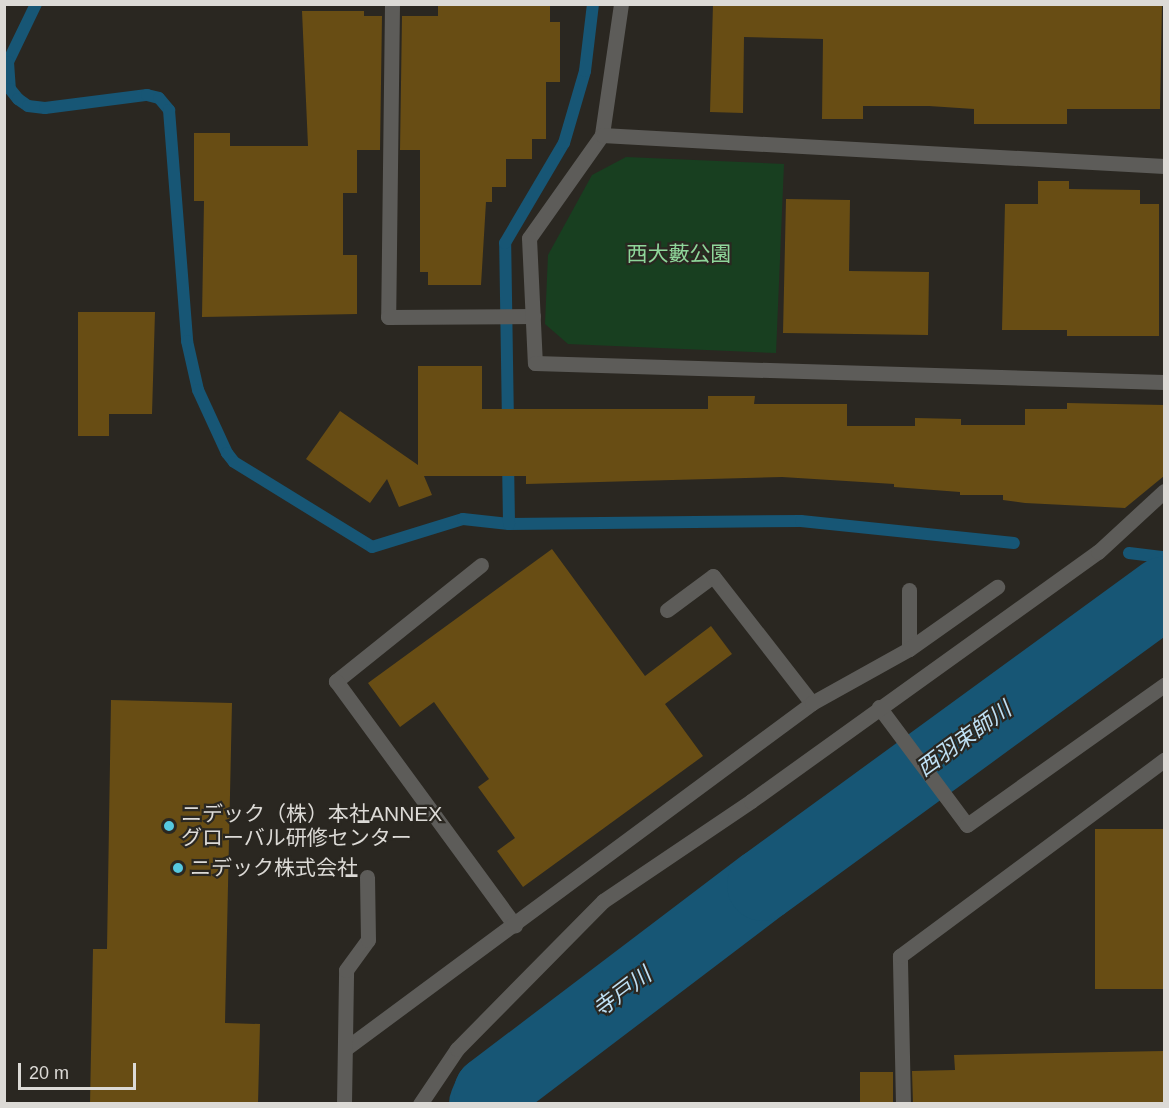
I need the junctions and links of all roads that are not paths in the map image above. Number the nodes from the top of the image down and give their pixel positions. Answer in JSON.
{"nodes":[{"id":1,"x":392,"y":4,"type":"edge"},
{"id":2,"x":621,"y":4,"type":"edge"},
{"id":3,"x":602,"y":135,"type":"junction"},
{"id":4,"x":1164,"y":166,"type":"edge"},
{"id":5,"x":532,"y":316,"type":"junction"},
{"id":6,"x":1164,"y":382,"type":"edge"},
{"id":7,"x":1164,"y":491,"type":"edge"},
{"id":8,"x":481,"y":565,"type":"dead end"},
{"id":9,"x":997,"y":587,"type":"dead end"},
{"id":10,"x":909,"y":590,"type":"dead end"},
{"id":11,"x":667,"y":610,"type":"dead end"},
{"id":12,"x":909,"y":650,"type":"junction"},
{"id":13,"x":1164,"y":684,"type":"edge"},
{"id":14,"x":812,"y":703,"type":"junction"},
{"id":15,"x":879,"y":707,"type":"junction"},
{"id":16,"x":1164,"y":760,"type":"edge"},
{"id":17,"x":367,"y":877,"type":"dead end"},
{"id":18,"x":515,"y":926,"type":"junction"},
{"id":19,"x":345,"y":1049,"type":"junction"},
{"id":20,"x":344,"y":1104,"type":"edge"},
{"id":21,"x":420,"y":1104,"type":"edge"},
{"id":22,"x":903,"y":1104,"type":"edge"}],
"edges":[{"from":1,"to":5,"type":"street"},
{"from":2,"to":3,"type":"street"},
{"from":3,"to":4,"type":"street"},
{"from":3,"to":5,"type":"street"},
{"from":5,"to":6,"type":"street"},
{"from":7,"to":15,"type":"street"},
{"from":8,"to":18,"type":"street"},
{"from":9,"to":12,"type":"street"},
{"from":10,"to":12,"type":"street"},
{"from":11,"to":14,"type":"street"},
{"from":12,"to":14,"type":"street"},
{"from":13,"to":15,"type":"street"},
{"from":14,"to":18,"type":"street"},
{"from":15,"to":21,"type":"street"},
{"from":16,"to":22,"type":"street"},
{"from":17,"to":19,"type":"street"},
{"from":18,"to":19,"type":"street"},
{"from":19,"to":20,"type":"street"}]}
